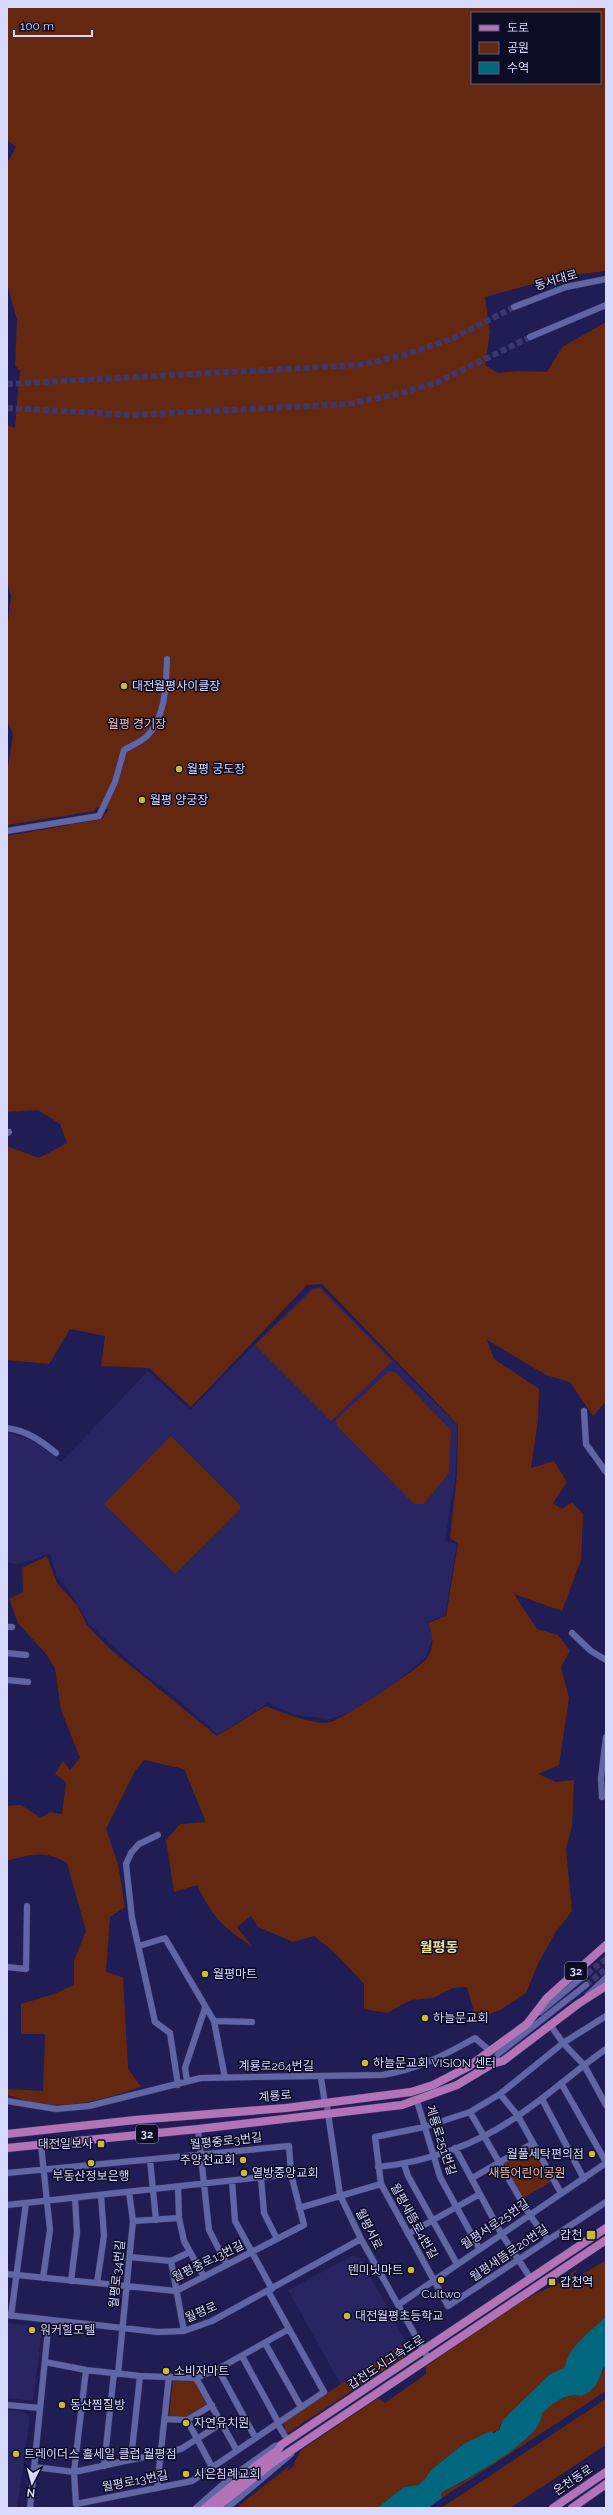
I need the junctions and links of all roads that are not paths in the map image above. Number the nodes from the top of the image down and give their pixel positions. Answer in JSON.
{"nodes":[{"id":1,"x":606,"y":279,"type":"edge"},
{"id":2,"x":606,"y":305,"type":"edge"},
{"id":3,"x":514,"y":307,"type":"tunnel mouth"},
{"id":4,"x":530,"y":337,"type":"tunnel mouth"},
{"id":5,"x":166,"y":659,"type":"dead end"},
{"id":6,"x":7,"y":831,"type":"edge"},
{"id":7,"x":584,"y":1411,"type":"dead end"},
{"id":8,"x":7,"y":1428,"type":"edge"},
{"id":9,"x":56,"y":1453,"type":"dead end"},
{"id":10,"x":606,"y":1472,"type":"edge"},
{"id":11,"x":572,"y":1633,"type":"dead end"},
{"id":12,"x":7,"y":1653,"type":"edge"},
{"id":13,"x":26,"y":1655,"type":"dead end"},
{"id":14,"x":606,"y":1660,"type":"edge"},
{"id":15,"x":7,"y":1680,"type":"edge"},
{"id":16,"x":28,"y":1682,"type":"dead end"},
{"id":17,"x":606,"y":1737,"type":"edge"},
{"id":18,"x":602,"y":1797,"type":"dead end"},
{"id":19,"x":158,"y":1835,"type":"dead end"},
{"id":20,"x":27,"y":1906,"type":"dead end"},
{"id":21,"x":606,"y":1945,"type":"edge"},
{"id":22,"x":139,"y":1946,"type":"junction"},
{"id":23,"x":7,"y":1968,"type":"edge"},
{"id":24,"x":606,"y":1978,"type":"edge"},
{"id":25,"x":580,"y":1979,"type":"tunnel mouth"},
{"id":26,"x":586,"y":1985,"type":"tunnel mouth"},
{"id":27,"x":606,"y":1986,"type":"edge"},
{"id":28,"x":578,"y":2004,"type":"junction"},
{"id":29,"x":205,"y":2008,"type":"junction"},
{"id":30,"x":606,"y":2016,"type":"edge"},
{"id":31,"x":214,"y":2021,"type":"junction"},
{"id":32,"x":252,"y":2022,"type":"dead end"},
{"id":33,"x":527,"y":2024,"type":"junction"},
{"id":34,"x":551,"y":2026,"type":"junction"},
{"id":35,"x":563,"y":2044,"type":"junction"},
{"id":36,"x":606,"y":2049,"type":"edge"},
{"id":37,"x":490,"y":2051,"type":"junction"},
{"id":38,"x":492,"y":2064,"type":"junction"},
{"id":39,"x":584,"y":2064,"type":"junction"},
{"id":40,"x":225,"y":2078,"type":"junction"},
{"id":41,"x":321,"y":2078,"type":"junction"},
{"id":42,"x":187,"y":2081,"type":"junction"},
{"id":43,"x":561,"y":2083,"type":"junction"},
{"id":44,"x":178,"y":2085,"type":"junction"},
{"id":45,"x":500,"y":2094,"type":"junction"},
{"id":46,"x":542,"y":2099,"type":"junction"},
{"id":47,"x":7,"y":2101,"type":"edge"},
{"id":48,"x":416,"y":2101,"type":"junction"},
{"id":49,"x":606,"y":2105,"type":"edge"},
{"id":50,"x":327,"y":2108,"type":"junction"},
{"id":51,"x":470,"y":2112,"type":"junction"},
{"id":52,"x":518,"y":2116,"type":"junction"},
{"id":53,"x":424,"y":2127,"type":"junction"},
{"id":54,"x":198,"y":2129,"type":"junction"},
{"id":55,"x":7,"y":2134,"type":"edge"},
{"id":56,"x":484,"y":2136,"type":"junction"},
{"id":57,"x":533,"y":2143,"type":"junction"},
{"id":58,"x":41,"y":2145,"type":"junction"},
{"id":59,"x":7,"y":2148,"type":"edge"},
{"id":60,"x":455,"y":2148,"type":"junction"},
{"id":61,"x":200,"y":2154,"type":"junction"},
{"id":62,"x":433,"y":2156,"type":"junction"},
{"id":63,"x":150,"y":2160,"type":"junction"},
{"id":64,"x":498,"y":2163,"type":"junction"},
{"id":65,"x":606,"y":2163,"type":"edge"},
{"id":66,"x":404,"y":2164,"type":"junction"},
{"id":67,"x":378,"y":2167,"type":"junction"},
{"id":68,"x":44,"y":2171,"type":"junction"},
{"id":69,"x":7,"y":2173,"type":"edge"},
{"id":70,"x":292,"y":2174,"type":"junction"},
{"id":71,"x":261,"y":2178,"type":"junction"},
{"id":72,"x":472,"y":2178,"type":"junction"},
{"id":73,"x":584,"y":2179,"type":"junction"},
{"id":74,"x":232,"y":2181,"type":"junction"},
{"id":75,"x":204,"y":2184,"type":"junction"},
{"id":76,"x":381,"y":2184,"type":"junction"},
{"id":77,"x":178,"y":2187,"type":"junction"},
{"id":78,"x":153,"y":2189,"type":"junction"},
{"id":79,"x":129,"y":2192,"type":"junction"},
{"id":80,"x":561,"y":2193,"type":"junction"},
{"id":81,"x":480,"y":2194,"type":"junction"},
{"id":82,"x":101,"y":2195,"type":"junction"},
{"id":83,"x":340,"y":2195,"type":"junction"},
{"id":84,"x":75,"y":2198,"type":"junction"},
{"id":85,"x":47,"y":2200,"type":"junction"},
{"id":86,"x":606,"y":2202,"type":"edge"},
{"id":87,"x":26,"y":2203,"type":"junction"},
{"id":88,"x":7,"y":2205,"type":"edge"},
{"id":89,"x":299,"y":2208,"type":"junction"},
{"id":90,"x":456,"y":2208,"type":"junction"},
{"id":91,"x":529,"y":2214,"type":"junction"},
{"id":92,"x":179,"y":2218,"type":"junction"},
{"id":93,"x":156,"y":2220,"type":"junction"},
{"id":94,"x":133,"y":2221,"type":"junction"},
{"id":95,"x":433,"y":2221,"type":"junction"},
{"id":96,"x":606,"y":2228,"type":"edge"},
{"id":97,"x":501,"y":2233,"type":"junction"},
{"id":98,"x":408,"y":2234,"type":"junction"},
{"id":99,"x":277,"y":2239,"type":"junction"},
{"id":100,"x":361,"y":2239,"type":"junction"},
{"id":101,"x":548,"y":2240,"type":"junction"},
{"id":102,"x":606,"y":2240,"type":"edge"},
{"id":103,"x":479,"y":2248,"type":"junction"},
{"id":104,"x":190,"y":2252,"type":"junction"},
{"id":105,"x":251,"y":2253,"type":"junction"},
{"id":106,"x":130,"y":2257,"type":"junction"},
{"id":107,"x":519,"y":2260,"type":"junction"},
{"id":108,"x":171,"y":2261,"type":"junction"},
{"id":109,"x":457,"y":2264,"type":"junction"},
{"id":110,"x":227,"y":2265,"type":"junction"},
{"id":111,"x":7,"y":2274,"type":"edge"},
{"id":112,"x":16,"y":2275,"type":"junction"},
{"id":113,"x":204,"y":2277,"type":"junction"},
{"id":114,"x":43,"y":2278,"type":"junction"},
{"id":115,"x":532,"y":2279,"type":"junction"},
{"id":116,"x":434,"y":2280,"type":"junction"},
{"id":117,"x":71,"y":2281,"type":"junction"},
{"id":118,"x":97,"y":2283,"type":"junction"},
{"id":119,"x":127,"y":2286,"type":"junction"},
{"id":120,"x":270,"y":2290,"type":"junction"},
{"id":121,"x":176,"y":2291,"type":"junction"},
{"id":122,"x":398,"y":2305,"type":"junction"},
{"id":123,"x":9,"y":2316,"type":"edge"},
{"id":124,"x":49,"y":2320,"type":"junction"},
{"id":125,"x":122,"y":2328,"type":"junction"},
{"id":126,"x":289,"y":2329,"type":"junction"},
{"id":127,"x":184,"y":2331,"type":"junction"},
{"id":128,"x":265,"y":2343,"type":"junction"},
{"id":129,"x":426,"y":2354,"type":"junction"},
{"id":130,"x":242,"y":2356,"type":"junction"},
{"id":131,"x":45,"y":2362,"type":"junction"},
{"id":132,"x":218,"y":2369,"type":"junction"},
{"id":133,"x":86,"y":2370,"type":"junction"},
{"id":134,"x":116,"y":2373,"type":"junction"},
{"id":135,"x":140,"y":2376,"type":"junction"},
{"id":136,"x":169,"y":2376,"type":"junction"},
{"id":137,"x":196,"y":2378,"type":"junction"},
{"id":138,"x":7,"y":2404,"type":"edge"},
{"id":139,"x":212,"y":2406,"type":"junction"},
{"id":140,"x":301,"y":2407,"type":"junction"},
{"id":141,"x":40,"y":2408,"type":"junction"},
{"id":142,"x":165,"y":2419,"type":"junction"},
{"id":143,"x":186,"y":2420,"type":"junction"},
{"id":144,"x":222,"y":2423,"type":"junction"},
{"id":145,"x":278,"y":2423,"type":"junction"},
{"id":146,"x":255,"y":2437,"type":"junction"},
{"id":147,"x":196,"y":2439,"type":"junction"},
{"id":148,"x":284,"y":2443,"type":"junction"},
{"id":149,"x":236,"y":2449,"type":"junction"},
{"id":150,"x":295,"y":2450,"type":"junction"},
{"id":151,"x":161,"y":2453,"type":"junction"},
{"id":152,"x":132,"y":2459,"type":"junction"},
{"id":153,"x":104,"y":2466,"type":"junction"},
{"id":154,"x":34,"y":2467,"type":"junction"},
{"id":155,"x":212,"y":2467,"type":"junction"},
{"id":156,"x":74,"y":2472,"type":"junction"},
{"id":157,"x":606,"y":2472,"type":"edge"},
{"id":158,"x":606,"y":2484,"type":"edge"},
{"id":159,"x":157,"y":2488,"type":"junction"},
{"id":160,"x":30,"y":2508,"type":"edge"},
{"id":161,"x":196,"y":2508,"type":"edge"},
{"id":162,"x":204,"y":2508,"type":"edge"},
{"id":163,"x":216,"y":2508,"type":"edge"},
{"id":164,"x":227,"y":2508,"type":"edge"},
{"id":165,"x":553,"y":2508,"type":"edge"},
{"id":166,"x":572,"y":2508,"type":"edge"}],
"edges":[{"from":1,"to":3,"type":"street","name":"동서대로"},
{"from":2,"to":4,"type":"street"},
{"from":5,"to":6,"type":"street"},
{"from":7,"to":10,"type":"street"},
{"from":8,"to":9,"type":"street"},
{"from":11,"to":14,"type":"street"},
{"from":12,"to":13,"type":"street"},
{"from":15,"to":16,"type":"street"},
{"from":17,"to":18,"type":"street"},
{"from":19,"to":22,"type":"street"},
{"from":20,"to":23,"type":"street"},
{"from":21,"to":33,"type":"main road","number":"32"},
{"from":22,"to":29,"type":"street","name":"계룡로264번길"},
{"from":22,"to":44,"type":"street"},
{"from":24,"to":28,"type":"street"},
{"from":25,"to":33,"type":"street"},
{"from":26,"to":38,"type":"street"},
{"from":27,"to":28,"type":"main road","name":"계룡로"},
{"from":28,"to":34,"type":"main road","name":"계룡로"},
{"from":29,"to":31,"type":"street","name":"계룡로264번길"},
{"from":29,"to":42,"type":"street"},
{"from":30,"to":35,"type":"street","name":"월평새뜸로4번길"},
{"from":31,"to":32,"type":"street"},
{"from":31,"to":40,"type":"street","name":"계룡로264번길"},
{"from":33,"to":37,"type":"main road","name":"계룡로","number":"32"},
{"from":34,"to":35,"type":"street"},
{"from":34,"to":38,"type":"main road","name":"계룡로"},
{"from":35,"to":39,"type":"street"},
{"from":35,"to":45,"type":"street","name":"월평새뜸로4번길"},
{"from":36,"to":39,"type":"street"},
{"from":37,"to":41,"type":"street"},
{"from":37,"to":50,"type":"main road","name":"계룡로","number":"32"},
{"from":38,"to":48,"type":"main road","name":"계룡로","number":"32"},
{"from":39,"to":43,"type":"street"},
{"from":39,"to":49,"type":"street"},
{"from":40,"to":41,"type":"street","name":"계룡로264번길"},
{"from":40,"to":42,"type":"street","name":"계룡로264번길"},
{"from":41,"to":50,"type":"street","name":"계룡로264번길"},
{"from":42,"to":44,"type":"street","name":"계룡로264번길"},
{"from":43,"to":46,"type":"street"},
{"from":43,"to":65,"type":"street"},
{"from":44,"to":47,"type":"street","name":"계룡로264번길"},
{"from":45,"to":51,"type":"street","name":"월평새뜸로4번길"},
{"from":45,"to":52,"type":"street"},
{"from":46,"to":52,"type":"street"},
{"from":46,"to":73,"type":"street"},
{"from":48,"to":50,"type":"main road","name":"계룡로","number":"32"},
{"from":48,"to":53,"type":"street","name":"계룡로251번길"},
{"from":50,"to":54,"type":"main road","name":"계룡로","number":"32"},
{"from":50,"to":55,"type":"main road","name":"계룡로","number":"32"},
{"from":50,"to":83,"type":"street","name":"월평서로"},
{"from":51,"to":53,"type":"street","name":"월평새뜸로4번길"},
{"from":51,"to":56,"type":"street"},
{"from":52,"to":56,"type":"street"},
{"from":52,"to":57,"type":"street"},
{"from":53,"to":62,"type":"street","name":"계룡로251번길"},
{"from":53,"to":67,"type":"street","name":"월평새뜸로4번길"},
{"from":54,"to":58,"type":"main road","name":"계룡로","number":"32"},
{"from":54,"to":61,"type":"street"},
{"from":56,"to":60,"type":"street"},
{"from":56,"to":64,"type":"street"},
{"from":57,"to":64,"type":"street"},
{"from":57,"to":80,"type":"street"},
{"from":58,"to":59,"type":"main road","name":"계룡로","number":"32"},
{"from":58,"to":68,"type":"street"},
{"from":60,"to":62,"type":"street"},
{"from":60,"to":72,"type":"street"},
{"from":61,"to":63,"type":"street","name":"월평중로3번길"},
{"from":61,"to":70,"type":"street","name":"월평중로3번길"},
{"from":61,"to":75,"type":"street"},
{"from":62,"to":66,"type":"street"},
{"from":62,"to":90,"type":"street","name":"계룡로251번길"},
{"from":63,"to":68,"type":"street","name":"월평중로3번길"},
{"from":63,"to":78,"type":"street"},
{"from":64,"to":72,"type":"street"},
{"from":64,"to":91,"type":"street"},
{"from":65,"to":73,"type":"street","name":"월평서로25번길"},
{"from":66,"to":67,"type":"street"},
{"from":66,"to":95,"type":"street"},
{"from":67,"to":76,"type":"street","name":"월평새뜸로4번길"},
{"from":68,"to":69,"type":"street","name":"월평중로3번길"},
{"from":68,"to":85,"type":"street"},
{"from":70,"to":71,"type":"street"},
{"from":70,"to":89,"type":"street","name":"월평중로3번길"},
{"from":71,"to":74,"type":"street"},
{"from":71,"to":99,"type":"street"},
{"from":72,"to":81,"type":"street"},
{"from":73,"to":80,"type":"street","name":"월평서로25번길"},
{"from":74,"to":75,"type":"street"},
{"from":74,"to":105,"type":"street","name":"월평로13번길"},
{"from":75,"to":77,"type":"street"},
{"from":75,"to":110,"type":"street"},
{"from":76,"to":83,"type":"street"},
{"from":76,"to":98,"type":"street","name":"월평새뜸로4번길"},
{"from":77,"to":78,"type":"street"},
{"from":77,"to":92,"type":"street"},
{"from":78,"to":79,"type":"street"},
{"from":78,"to":93,"type":"street"},
{"from":79,"to":82,"type":"street"},
{"from":79,"to":94,"type":"street","name":"월평로34번길"},
{"from":80,"to":91,"type":"street","name":"월평서로25번길"},
{"from":81,"to":90,"type":"street"},
{"from":81,"to":97,"type":"street"},
{"from":82,"to":84,"type":"street"},
{"from":82,"to":118,"type":"street"},
{"from":83,"to":89,"type":"street"},
{"from":83,"to":100,"type":"street","name":"월평서로"},
{"from":84,"to":85,"type":"street"},
{"from":84,"to":117,"type":"street"},
{"from":85,"to":87,"type":"street"},
{"from":85,"to":114,"type":"street"},
{"from":86,"to":101,"type":"street","name":"월평새뜸로20번길"},
{"from":87,"to":88,"type":"street"},
{"from":87,"to":112,"type":"street"},
{"from":89,"to":99,"type":"street","name":"월평중로13번길"},
{"from":90,"to":95,"type":"street"},
{"from":90,"to":103,"type":"street","name":"계룡로251번길"},
{"from":91,"to":97,"type":"street","name":"월평서로25번길"},
{"from":91,"to":101,"type":"street"},
{"from":92,"to":93,"type":"street"},
{"from":92,"to":104,"type":"street"},
{"from":93,"to":94,"type":"street"},
{"from":94,"to":106,"type":"street","name":"월평로34번길"},
{"from":95,"to":98,"type":"street"},
{"from":95,"to":109,"type":"street"},
{"from":96,"to":115,"type":"main road","name":"갑천도시고속도로"},
{"from":97,"to":103,"type":"street","name":"월평서로25번길"},
{"from":97,"to":107,"type":"street"},
{"from":98,"to":116,"type":"street","name":"월평새뜸로4번길"},
{"from":99,"to":105,"type":"street","name":"월평중로13번길"},
{"from":100,"to":120,"type":"street","name":"월평로"},
{"from":100,"to":122,"type":"street","name":"월평서로"},
{"from":101,"to":107,"type":"street","name":"월평새뜸로20번길"},
{"from":102,"to":129,"type":"main road","name":"갑천도시고속도로"},
{"from":103,"to":109,"type":"street","name":"월평서로25번길"},
{"from":104,"to":108,"type":"street"},
{"from":104,"to":113,"type":"street"},
{"from":105,"to":110,"type":"street","name":"월평중로13번길"},
{"from":105,"to":120,"type":"street","name":"월평로13번길"},
{"from":106,"to":108,"type":"street"},
{"from":106,"to":119,"type":"street","name":"월평로34번길"},
{"from":107,"to":115,"type":"street"},
{"from":107,"to":116,"type":"street","name":"월평새뜸로20번길"},
{"from":108,"to":121,"type":"street"},
{"from":109,"to":116,"type":"street","name":"월평서로25번길"},
{"from":110,"to":113,"type":"street","name":"월평중로13번길"},
{"from":111,"to":112,"type":"street","name":"월평중로13번길"},
{"from":112,"to":114,"type":"street","name":"월평중로13번길"},
{"from":112,"to":123,"type":"street"},
{"from":113,"to":121,"type":"street","name":"월평중로13번길"},
{"from":114,"to":117,"type":"street","name":"월평중로13번길"},
{"from":115,"to":129,"type":"main road","name":"갑천도시고속도로"},
{"from":116,"to":122,"type":"street","name":"월평서로25번길"},
{"from":117,"to":118,"type":"street","name":"월평중로13번길"},
{"from":118,"to":119,"type":"street","name":"월평중로13번길"},
{"from":119,"to":121,"type":"street","name":"월평중로13번길"},
{"from":119,"to":125,"type":"street","name":"월평로34번길"},
{"from":120,"to":126,"type":"street","name":"월평로13번길"},
{"from":120,"to":127,"type":"street","name":"월평로"},
{"from":121,"to":127,"type":"street"},
{"from":122,"to":129,"type":"street","name":"월평서로"},
{"from":123,"to":124,"type":"street","name":"월평로"},
{"from":124,"to":125,"type":"street","name":"월평로"},
{"from":124,"to":131,"type":"street"},
{"from":125,"to":127,"type":"street","name":"월평로"},
{"from":125,"to":134,"type":"street","name":"월평로34번길"},
{"from":126,"to":128,"type":"street"},
{"from":126,"to":140,"type":"street","name":"월평로13번길"},
{"from":128,"to":130,"type":"street"},
{"from":128,"to":140,"type":"street"},
{"from":129,"to":148,"type":"main road","name":"갑천도시고속도로"},
{"from":129,"to":150,"type":"main road","name":"갑천도시고속도로"},
{"from":130,"to":132,"type":"street"},
{"from":130,"to":145,"type":"street"},
{"from":131,"to":133,"type":"street"},
{"from":131,"to":141,"type":"street"},
{"from":132,"to":137,"type":"street"},
{"from":132,"to":146,"type":"street"},
{"from":133,"to":134,"type":"street"},
{"from":133,"to":156,"type":"street"},
{"from":134,"to":135,"type":"street"},
{"from":134,"to":153,"type":"street","name":"월평로34번길"},
{"from":135,"to":136,"type":"street"},
{"from":135,"to":152,"type":"street"},
{"from":136,"to":137,"type":"street"},
{"from":136,"to":142,"type":"street"},
{"from":137,"to":139,"type":"street"},
{"from":138,"to":141,"type":"street"},
{"from":139,"to":143,"type":"street"},
{"from":139,"to":144,"type":"street"},
{"from":140,"to":145,"type":"street","name":"월평로13번길"},
{"from":141,"to":154,"type":"street"},
{"from":142,"to":143,"type":"street"},
{"from":142,"to":151,"type":"street"},
{"from":143,"to":147,"type":"street"},
{"from":144,"to":147,"type":"street"},
{"from":144,"to":149,"type":"street"},
{"from":145,"to":146,"type":"street","name":"월평로13번길"},
{"from":145,"to":148,"type":"street"},
{"from":146,"to":149,"type":"street","name":"월평로13번길"},
{"from":147,"to":151,"type":"street"},
{"from":147,"to":155,"type":"street"},
{"from":148,"to":161,"type":"street"},
{"from":148,"to":162,"type":"main road","name":"갑천도시고속도로"},
{"from":149,"to":155,"type":"street","name":"월평로13번길"},
{"from":150,"to":163,"type":"main road","name":"갑천도시고속도로"},
{"from":150,"to":164,"type":"street"},
{"from":151,"to":152,"type":"street"},
{"from":151,"to":159,"type":"street"},
{"from":152,"to":153,"type":"street"},
{"from":153,"to":156,"type":"street"},
{"from":154,"to":156,"type":"street"},
{"from":154,"to":160,"type":"street"},
{"from":155,"to":159,"type":"street","name":"월평로13번길"},
{"from":156,"to":159,"type":"street","name":"월평로13번길"},
{"from":157,"to":165,"type":"main road","name":"온천동로"},
{"from":158,"to":166,"type":"main road","name":"온천동로"}]}
